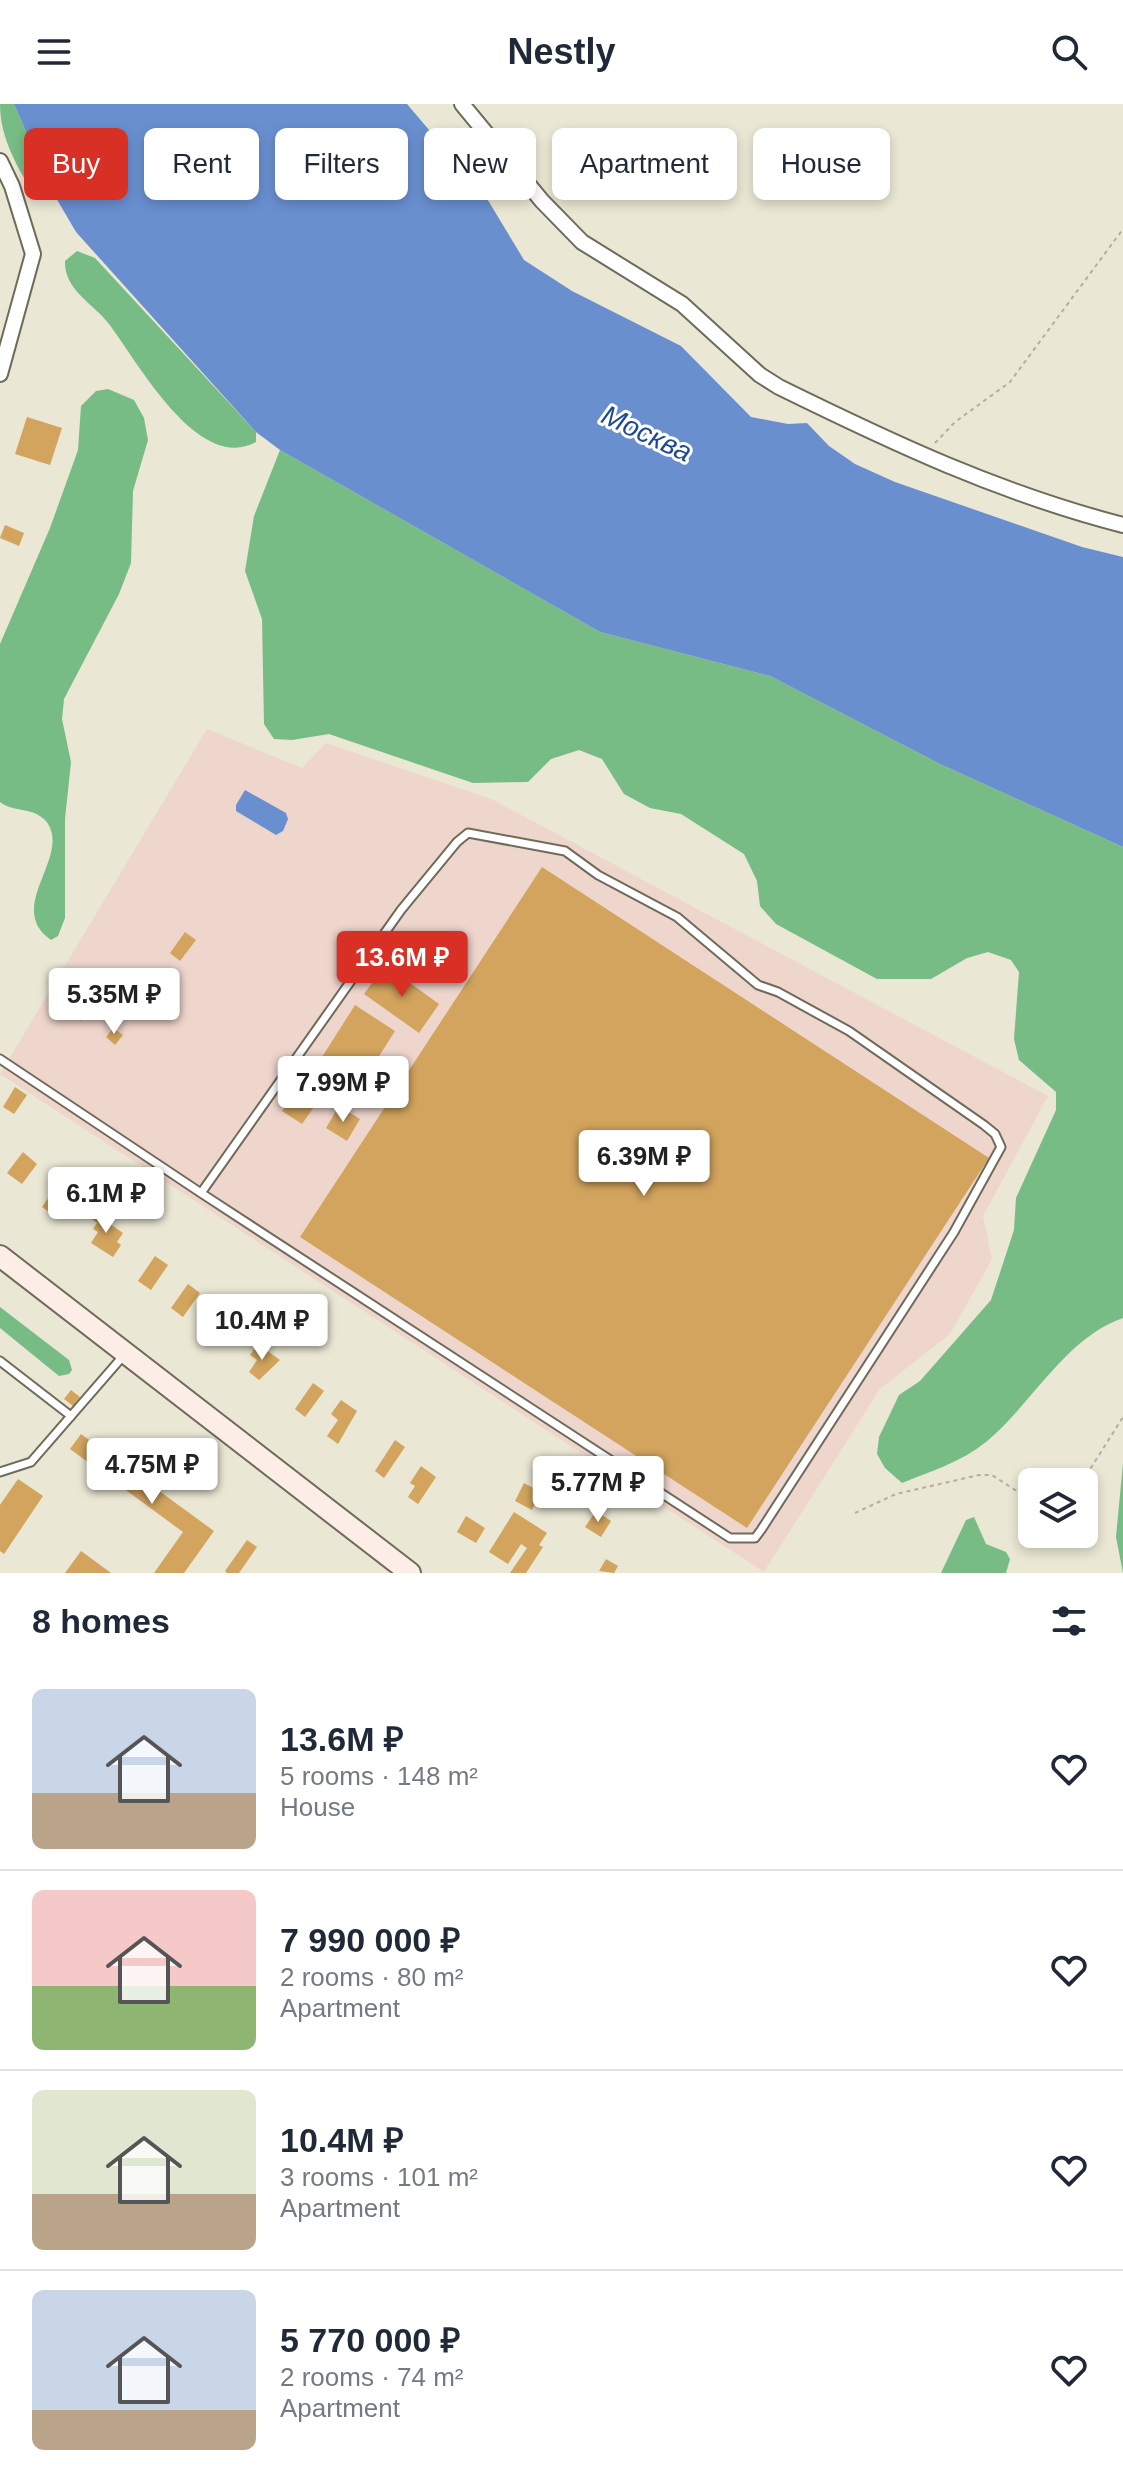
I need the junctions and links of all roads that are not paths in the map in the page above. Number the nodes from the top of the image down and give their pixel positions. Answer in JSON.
{"nodes":[{"id":1,"x":462,"y":104,"type":"edge"},
{"id":2,"x":0,"y":161,"type":"edge"},
{"id":3,"x":0,"y":374,"type":"edge"},
{"id":4,"x":1123,"y":525,"type":"edge"},
{"id":5,"x":0,"y":1059,"type":"edge"},
{"id":6,"x":201,"y":1193,"type":"junction"},
{"id":7,"x":0,"y":1256,"type":"edge"},
{"id":8,"x":124,"y":1355,"type":"junction"},
{"id":9,"x":0,"y":1361,"type":"edge"},
{"id":10,"x":71,"y":1416,"type":"junction"},
{"id":11,"x":0,"y":1472,"type":"edge"},
{"id":12,"x":410,"y":1573,"type":"edge"}],
"edges":[{"from":1,"to":4,"type":"street"},
{"from":2,"to":3,"type":"street"},
{"from":5,"to":6,"type":"lane"},
{"from":6,"to":6,"type":"lane"},
{"from":7,"to":8,"type":"main road"},
{"from":8,"to":10,"type":"lane"},
{"from":8,"to":12,"type":"main road"},
{"from":9,"to":10,"type":"lane"},
{"from":10,"to":11,"type":"lane"}]}
